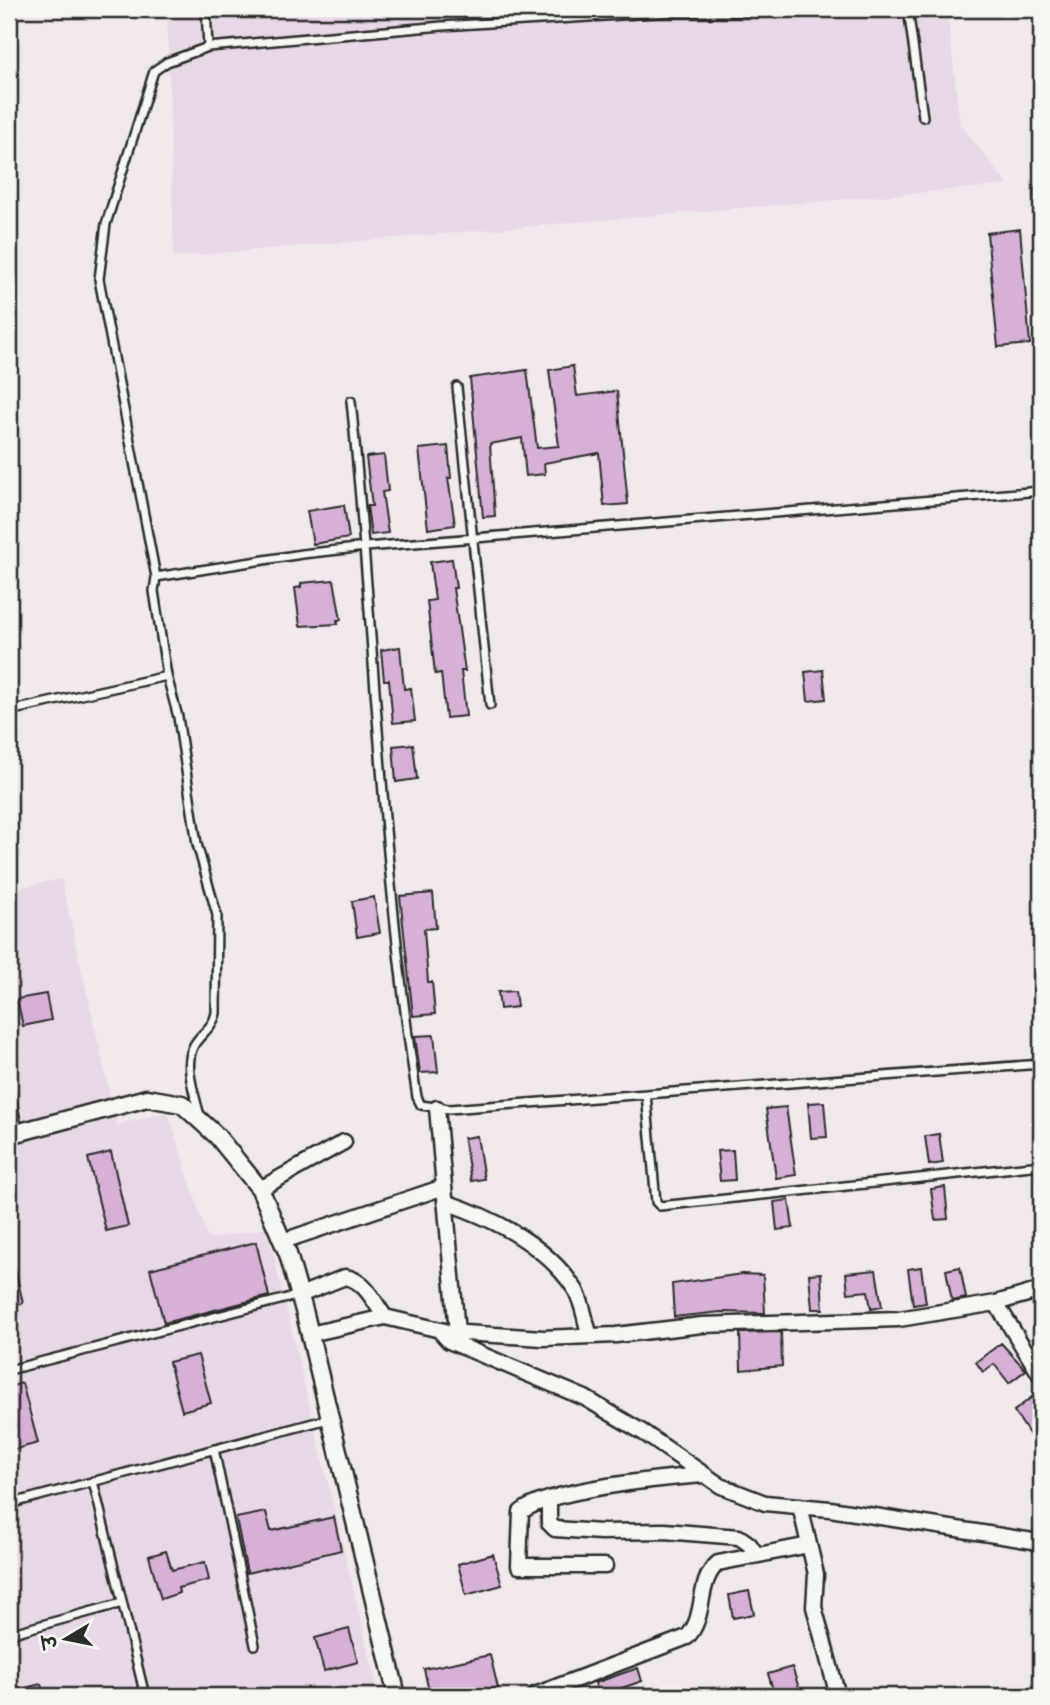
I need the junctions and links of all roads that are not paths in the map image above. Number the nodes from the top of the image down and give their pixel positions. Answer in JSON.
{"nodes":[{"id":1,"x":206,"y":9,"type":"edge"},
{"id":2,"x":753,"y":9,"type":"edge"},
{"id":3,"x":908,"y":9,"type":"edge"},
{"id":4,"x":208,"y":47,"type":"junction"},
{"id":5,"x":923,"y":117,"type":"dead end"},
{"id":6,"x":1039,"y":191,"type":"dead end"},
{"id":7,"x":1041,"y":212,"type":"edge"},
{"id":8,"x":457,"y":387,"type":"dead end"},
{"id":9,"x":351,"y":401,"type":"dead end"},
{"id":10,"x":1041,"y":491,"type":"edge"},
{"id":11,"x":472,"y":539,"type":"junction"},
{"id":12,"x":366,"y":547,"type":"junction"},
{"id":13,"x":156,"y":577,"type":"junction"},
{"id":14,"x":167,"y":676,"type":"junction"},
{"id":15,"x":490,"y":705,"type":"dead end"},
{"id":16,"x":9,"y":711,"type":"edge"},
{"id":17,"x":1041,"y":1064,"type":"edge"},
{"id":18,"x":9,"y":1086,"type":"edge"},
{"id":19,"x":646,"y":1094,"type":"junction"},
{"id":20,"x":437,"y":1108,"type":"junction"},
{"id":21,"x":201,"y":1121,"type":"junction"},
{"id":22,"x":13,"y":1134,"type":"edge"},
{"id":23,"x":344,"y":1142,"type":"dead end"},
{"id":24,"x":1041,"y":1165,"type":"edge"},
{"id":25,"x":260,"y":1189,"type":"junction"},
{"id":26,"x":444,"y":1195,"type":"junction"},
{"id":27,"x":282,"y":1241,"type":"junction"},
{"id":28,"x":1041,"y":1290,"type":"edge"},
{"id":29,"x":300,"y":1295,"type":"junction"},
{"id":30,"x":996,"y":1303,"type":"junction"},
{"id":31,"x":385,"y":1317,"type":"junction"},
{"id":32,"x":439,"y":1330,"type":"junction"},
{"id":33,"x":457,"y":1332,"type":"junction"},
{"id":34,"x":310,"y":1334,"type":"junction"},
{"id":35,"x":590,"y":1336,"type":"junction"},
{"id":36,"x":9,"y":1370,"type":"edge"},
{"id":37,"x":1041,"y":1376,"type":"edge"},
{"id":38,"x":328,"y":1419,"type":"junction"},
{"id":39,"x":214,"y":1450,"type":"junction"},
{"id":40,"x":703,"y":1475,"type":"junction"},
{"id":41,"x":93,"y":1482,"type":"junction"},
{"id":42,"x":549,"y":1502,"type":"junction"},
{"id":43,"x":9,"y":1504,"type":"edge"},
{"id":44,"x":800,"y":1506,"type":"junction"},
{"id":45,"x":809,"y":1545,"type":"junction"},
{"id":46,"x":1041,"y":1545,"type":"edge"},
{"id":47,"x":755,"y":1554,"type":"junction"},
{"id":48,"x":605,"y":1566,"type":"dead end"},
{"id":49,"x":122,"y":1603,"type":"junction"},
{"id":50,"x":9,"y":1634,"type":"edge"},
{"id":51,"x":255,"y":1645,"type":"dead end"},
{"id":52,"x":535,"y":1695,"type":"edge"},
{"id":53,"x":145,"y":1696,"type":"edge"},
{"id":54,"x":397,"y":1696,"type":"edge"},
{"id":55,"x":838,"y":1696,"type":"edge"}],
"edges":[{"from":1,"to":4,"type":"lane"},
{"from":2,"to":4,"type":"lane"},
{"from":3,"to":5,"type":"lane"},
{"from":4,"to":13,"type":"lane"},
{"from":6,"to":7,"type":"lane"},
{"from":8,"to":11,"type":"lane"},
{"from":9,"to":12,"type":"lane"},
{"from":10,"to":11,"type":"lane"},
{"from":11,"to":12,"type":"lane"},
{"from":11,"to":15,"type":"lane"},
{"from":12,"to":13,"type":"lane"},
{"from":12,"to":20,"type":"lane"},
{"from":13,"to":14,"type":"lane"},
{"from":14,"to":16,"type":"lane"},
{"from":14,"to":21,"type":"lane"},
{"from":17,"to":19,"type":"lane"},
{"from":18,"to":22,"type":"lane"},
{"from":19,"to":20,"type":"lane"},
{"from":19,"to":24,"type":"lane"},
{"from":20,"to":26,"type":"street"},
{"from":21,"to":22,"type":"street"},
{"from":21,"to":25,"type":"street"},
{"from":23,"to":25,"type":"street"},
{"from":25,"to":27,"type":"street"},
{"from":26,"to":27,"type":"street"},
{"from":26,"to":33,"type":"street"},
{"from":26,"to":35,"type":"street"},
{"from":27,"to":29,"type":"street"},
{"from":28,"to":30,"type":"street"},
{"from":29,"to":31,"type":"street"},
{"from":29,"to":34,"type":"street"},
{"from":29,"to":36,"type":"lane"},
{"from":30,"to":35,"type":"street"},
{"from":30,"to":37,"type":"street"},
{"from":31,"to":32,"type":"street"},
{"from":31,"to":34,"type":"street"},
{"from":32,"to":33,"type":"street"},
{"from":32,"to":40,"type":"street"},
{"from":33,"to":35,"type":"street"},
{"from":34,"to":38,"type":"street"},
{"from":38,"to":39,"type":"lane"},
{"from":38,"to":54,"type":"street"},
{"from":39,"to":41,"type":"lane"},
{"from":39,"to":51,"type":"lane"},
{"from":40,"to":42,"type":"street"},
{"from":40,"to":44,"type":"street"},
{"from":41,"to":43,"type":"lane"},
{"from":41,"to":49,"type":"lane"},
{"from":42,"to":47,"type":"street"},
{"from":42,"to":48,"type":"street"},
{"from":44,"to":45,"type":"street"},
{"from":44,"to":46,"type":"street"},
{"from":45,"to":47,"type":"street"},
{"from":45,"to":55,"type":"street"},
{"from":47,"to":52,"type":"street"},
{"from":49,"to":50,"type":"lane"},
{"from":49,"to":53,"type":"lane"}]}
